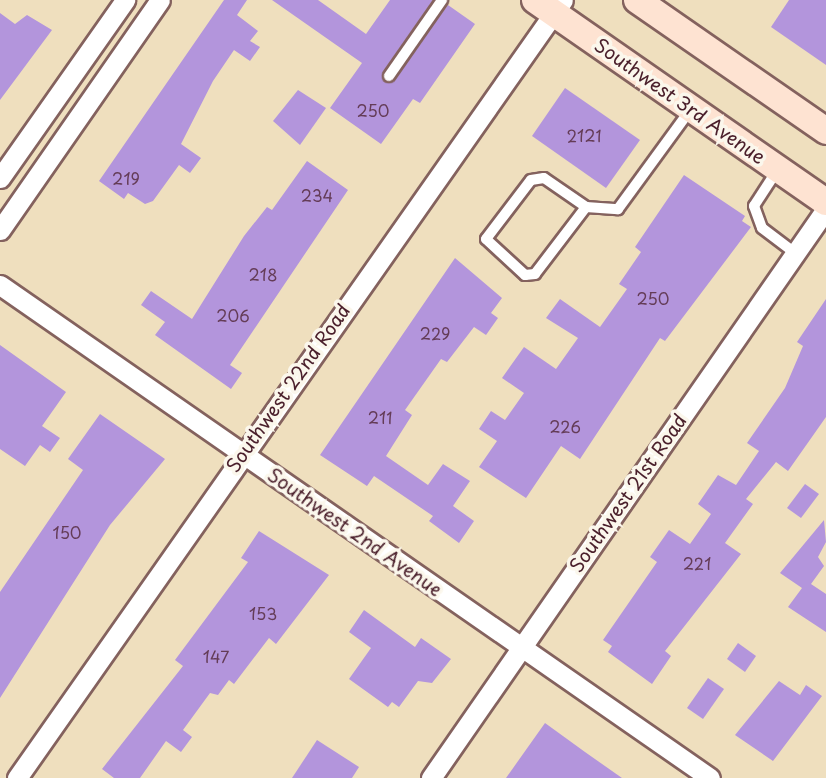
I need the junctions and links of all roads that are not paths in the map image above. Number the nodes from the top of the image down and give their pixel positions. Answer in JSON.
{"nodes":[{"id":1,"x":125,"y":0,"type":"edge"},
{"id":2,"x":160,"y":0,"type":"edge"},
{"id":3,"x":442,"y":0,"type":"edge"},
{"id":4,"x":637,"y":0,"type":"edge"},
{"id":5,"x":551,"y":5,"type":"edge"},
{"id":6,"x":388,"y":76,"type":"dead end"},
{"id":7,"x":691,"y":109,"type":"junction"},
{"id":8,"x":826,"y":131,"type":"edge"},
{"id":9,"x":779,"y":169,"type":"junction"},
{"id":10,"x":0,"y":178,"type":"edge"},
{"id":11,"x":826,"y":202,"type":"edge"},
{"id":12,"x":586,"y":207,"type":"junction"},
{"id":13,"x":826,"y":209,"type":"edge"},
{"id":14,"x":0,"y":230,"type":"edge"},
{"id":15,"x":795,"y":253,"type":"junction"},
{"id":16,"x":0,"y":285,"type":"edge"},
{"id":17,"x":244,"y":454,"type":"junction"},
{"id":18,"x":521,"y":647,"type":"junction"},
{"id":19,"x":17,"y":778,"type":"edge"},
{"id":20,"x":431,"y":778,"type":"edge"},
{"id":21,"x":710,"y":778,"type":"edge"}],
"edges":[{"from":1,"to":10,"type":"street"},
{"from":2,"to":14,"type":"street"},
{"from":3,"to":6,"type":"lane"},
{"from":4,"to":8,"type":"main road"},
{"from":5,"to":7,"type":"main road","name":"Southwest 3rd Avenue"},
{"from":5,"to":17,"type":"street","name":"Southwest 22nd Road"},
{"from":7,"to":9,"type":"main road","name":"Southwest 3rd Avenue"},
{"from":7,"to":12,"type":"lane"},
{"from":9,"to":11,"type":"main road","name":"Southwest 3rd Avenue"},
{"from":9,"to":15,"type":"lane"},
{"from":12,"to":12,"type":"lane"},
{"from":13,"to":15,"type":"street","name":"Southwest 21st Road"},
{"from":15,"to":18,"type":"street","name":"Southwest 21st Road"},
{"from":16,"to":17,"type":"street","name":"Southwest 2nd Avenue"},
{"from":17,"to":18,"type":"street","name":"Southwest 2nd Avenue"},
{"from":17,"to":19,"type":"street","name":"Southwest 22nd Road"},
{"from":18,"to":20,"type":"street","name":"Southwest 21st Road"},
{"from":18,"to":21,"type":"street","name":"Southwest 2nd Avenue"}]}
